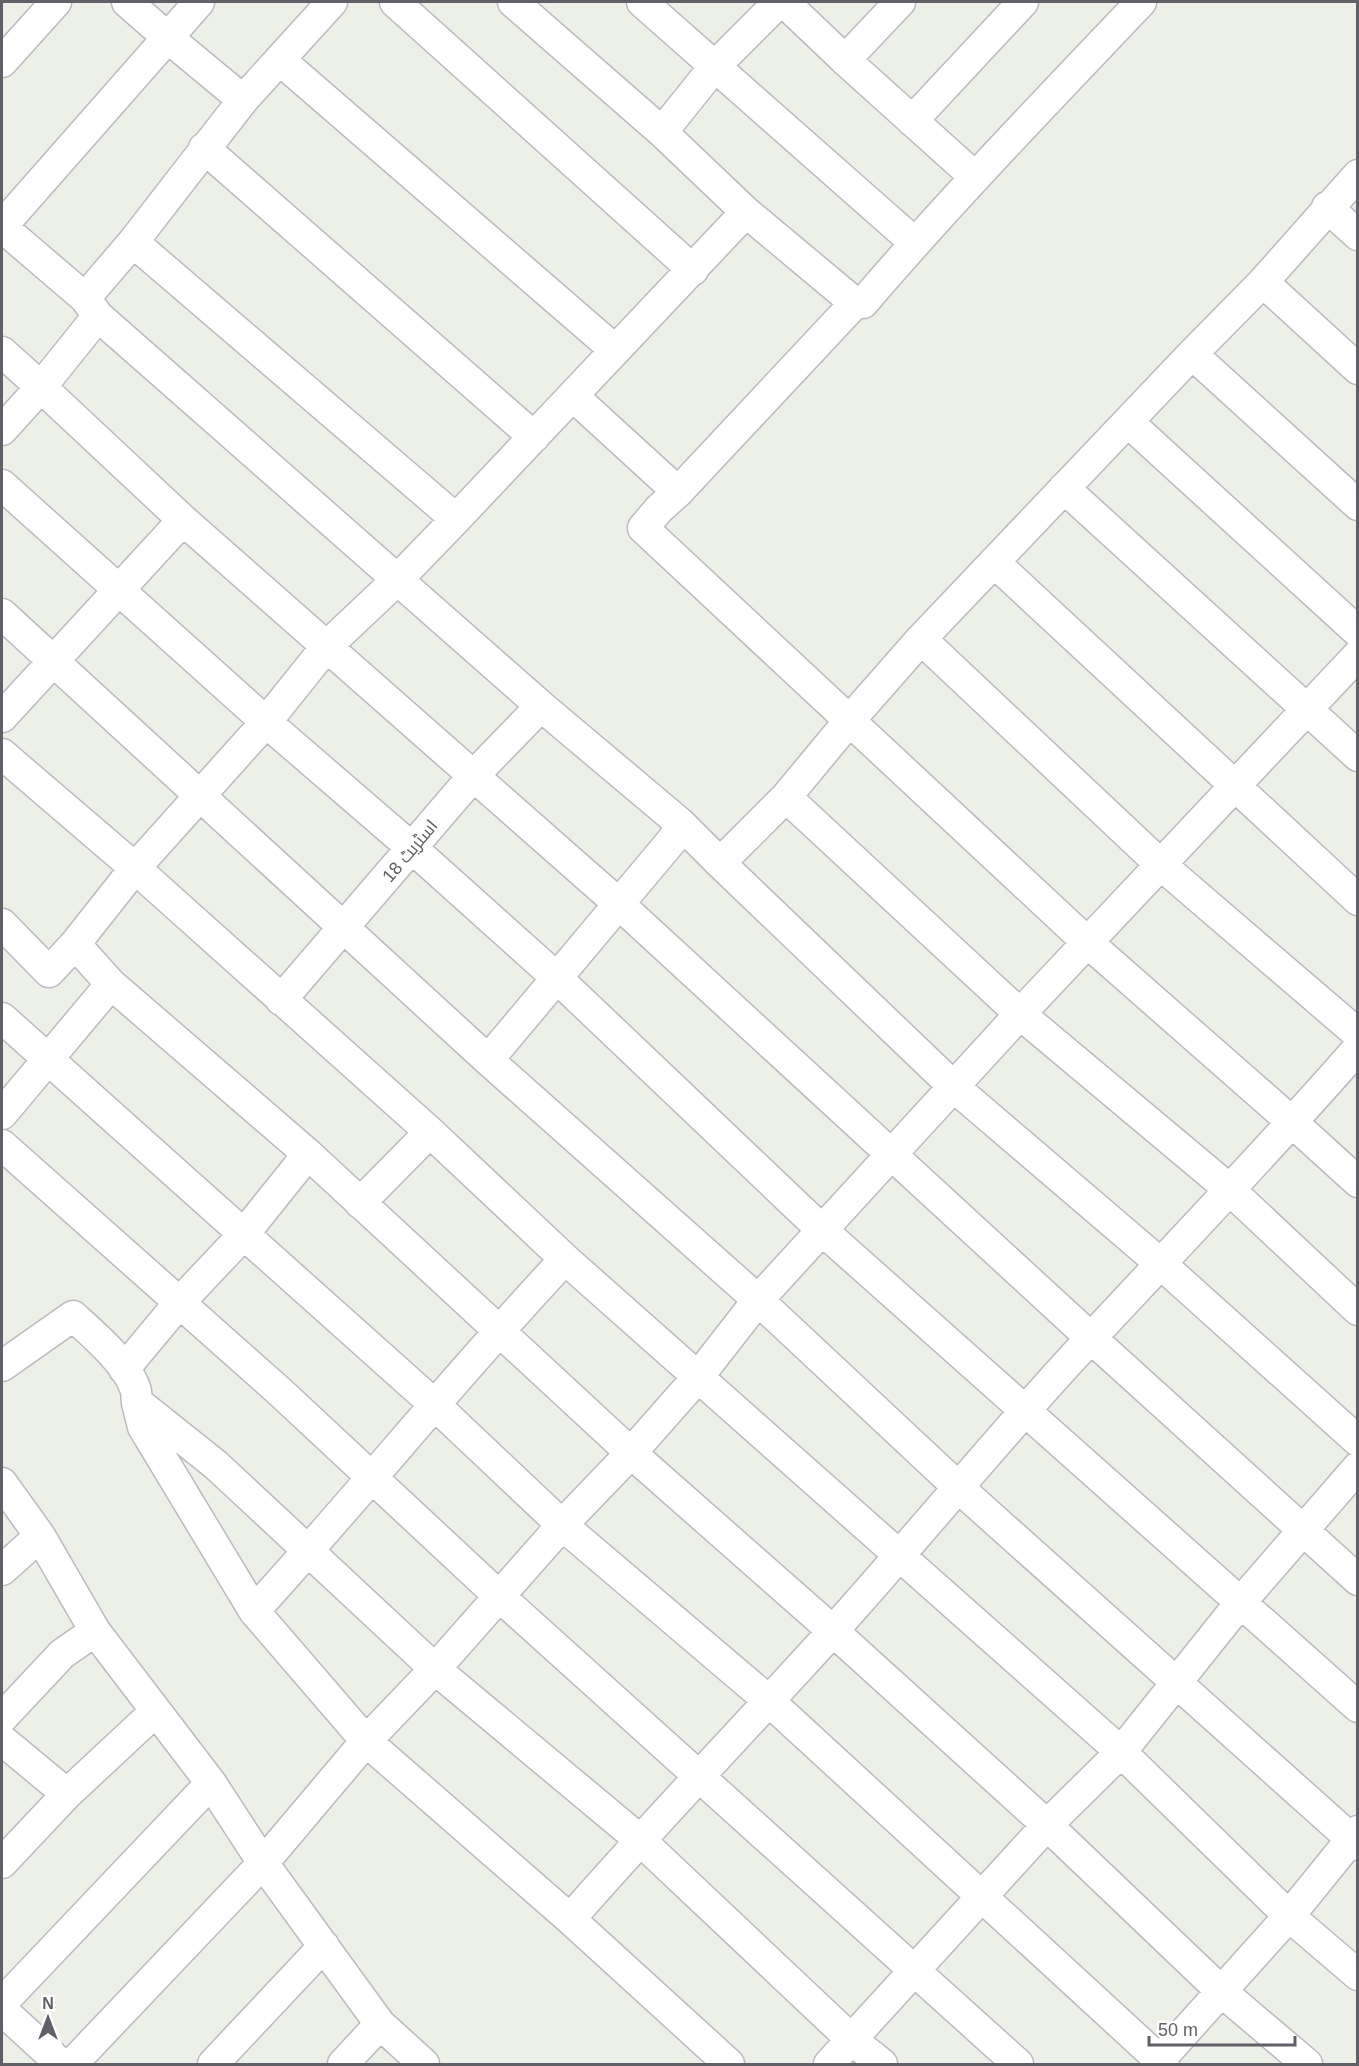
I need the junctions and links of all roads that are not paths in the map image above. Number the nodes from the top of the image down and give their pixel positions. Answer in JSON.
{"nodes":[{"id":1,"x":56,"y":2,"type":"edge"},
{"id":2,"x":127,"y":2,"type":"edge"},
{"id":3,"x":199,"y":2,"type":"edge"},
{"id":4,"x":332,"y":2,"type":"edge"},
{"id":5,"x":395,"y":2,"type":"edge"},
{"id":6,"x":513,"y":2,"type":"edge"},
{"id":7,"x":642,"y":2,"type":"edge"},
{"id":8,"x":779,"y":2,"type":"edge"},
{"id":9,"x":784,"y":2,"type":"edge"},
{"id":10,"x":900,"y":2,"type":"edge"},
{"id":11,"x":1023,"y":2,"type":"edge"},
{"id":12,"x":1141,"y":2,"type":"edge"},
{"id":13,"x":167,"y":38,"type":"junction"},
{"id":14,"x":280,"y":60,"type":"junction"},
{"id":15,"x":845,"y":60,"type":"junction"},
{"id":16,"x":2,"y":62,"type":"edge"},
{"id":17,"x":715,"y":66,"type":"junction"},
{"id":18,"x":243,"y":100,"type":"junction"},
{"id":19,"x":912,"y":121,"type":"junction"},
{"id":20,"x":662,"y":132,"type":"junction"},
{"id":21,"x":204,"y":148,"type":"junction"},
{"id":22,"x":1358,"y":175,"type":"edge"},
{"id":23,"x":975,"y":177,"type":"junction"},
{"id":24,"x":1327,"y":207,"type":"junction"},
{"id":25,"x":746,"y":212,"type":"junction"},
{"id":26,"x":2,"y":227,"type":"edge"},
{"id":27,"x":1358,"y":235,"type":"edge"},
{"id":28,"x":133,"y":242,"type":"junction"},
{"id":29,"x":915,"y":243,"type":"junction"},
{"id":30,"x":693,"y":270,"type":"junction"},
{"id":31,"x":1263,"y":282,"type":"junction"},
{"id":32,"x":855,"y":303,"type":"junction"},
{"id":33,"x":92,"y":307,"type":"junction"},
{"id":34,"x":615,"y":350,"type":"junction"},
{"id":35,"x":2,"y":352,"type":"edge"},
{"id":36,"x":1192,"y":354,"type":"junction"},
{"id":37,"x":1358,"y":369,"type":"edge"},
{"id":38,"x":41,"y":387,"type":"junction"},
{"id":39,"x":574,"y":397,"type":"junction"},
{"id":40,"x":1128,"y":422,"type":"junction"},
{"id":41,"x":2,"y":430,"type":"edge"},
{"id":42,"x":534,"y":437,"type":"junction"},
{"id":43,"x":2,"y":485,"type":"edge"},
{"id":44,"x":1064,"y":488,"type":"junction"},
{"id":45,"x":678,"y":492,"type":"junction"},
{"id":46,"x":1358,"y":505,"type":"edge"},
{"id":47,"x":456,"y":519,"type":"junction"},
{"id":48,"x":183,"y":520,"type":"junction"},
{"id":49,"x":994,"y":562,"type":"junction"},
{"id":50,"x":398,"y":579,"type":"junction"},
{"id":51,"x":118,"y":589,"type":"junction"},
{"id":52,"x":2,"y":614,"type":"edge"},
{"id":53,"x":1358,"y":632,"type":"edge"},
{"id":54,"x":921,"y":639,"type":"junction"},
{"id":55,"x":327,"y":646,"type":"junction"},
{"id":56,"x":1358,"y":655,"type":"edge"},
{"id":57,"x":54,"y":662,"type":"junction"},
{"id":58,"x":542,"y":706,"type":"junction"},
{"id":59,"x":1305,"y":709,"type":"junction"},
{"id":60,"x":2,"y":717,"type":"edge"},
{"id":61,"x":849,"y":721,"type":"junction"},
{"id":62,"x":266,"y":722,"type":"junction"},
{"id":63,"x":2,"y":754,"type":"edge"},
{"id":64,"x":1358,"y":756,"type":"edge"},
{"id":65,"x":474,"y":775,"type":"junction"},
{"id":66,"x":1233,"y":786,"type":"junction"},
{"id":67,"x":200,"y":795,"type":"junction"},
{"id":68,"x":786,"y":797,"type":"junction"},
{"id":69,"x":680,"y":823,"type":"junction"},
{"id":70,"x":412,"y":848,"type":"junction"},
{"id":71,"x":720,"y":863,"type":"junction"},
{"id":72,"x":1160,"y":864,"type":"junction"},
{"id":73,"x":135,"y":868,"type":"junction"},
{"id":74,"x":1358,"y":900,"type":"edge"},
{"id":75,"x":619,"y":904,"type":"junction"},
{"id":76,"x":2,"y":924,"type":"edge"},
{"id":77,"x":345,"y":928,"type":"junction"},
{"id":78,"x":1087,"y":942,"type":"junction"},
{"id":79,"x":75,"y":944,"type":"junction"},
{"id":80,"x":557,"y":978,"type":"junction"},
{"id":81,"x":111,"y":984,"type":"junction"},
{"id":82,"x":281,"y":1000,"type":"junction"},
{"id":83,"x":1020,"y":1014,"type":"junction"},
{"id":84,"x":2,"y":1018,"type":"edge"},
{"id":85,"x":1358,"y":1034,"type":"edge"},
{"id":86,"x":1358,"y":1048,"type":"edge"},
{"id":87,"x":49,"y":1060,"type":"junction"},
{"id":88,"x":488,"y":1060,"type":"junction"},
{"id":89,"x":954,"y":1087,"type":"junction"},
{"id":90,"x":2,"y":1114,"type":"edge"},
{"id":91,"x":1293,"y":1123,"type":"junction"},
{"id":92,"x":430,"y":1132,"type":"junction"},
{"id":93,"x":2,"y":1145,"type":"edge"},
{"id":94,"x":308,"y":1154,"type":"junction"},
{"id":95,"x":892,"y":1155,"type":"junction"},
{"id":96,"x":1358,"y":1182,"type":"edge"},
{"id":97,"x":1229,"y":1189,"type":"junction"},
{"id":98,"x":360,"y":1203,"type":"junction"},
{"id":99,"x":822,"y":1230,"type":"junction"},
{"id":100,"x":244,"y":1234,"type":"junction"},
{"id":101,"x":565,"y":1259,"type":"junction"},
{"id":102,"x":1161,"y":1264,"type":"junction"},
{"id":103,"x":758,"y":1300,"type":"junction"},
{"id":104,"x":179,"y":1303,"type":"junction"},
{"id":105,"x":1358,"y":1310,"type":"edge"},
{"id":106,"x":498,"y":1330,"type":"junction"},
{"id":107,"x":1091,"y":1338,"type":"junction"},
{"id":108,"x":2,"y":1366,"type":"edge"},
{"id":109,"x":124,"y":1369,"type":"junction"},
{"id":110,"x":698,"y":1377,"type":"junction"},
{"id":111,"x":137,"y":1402,"type":"junction"},
{"id":112,"x":435,"y":1405,"type":"junction"},
{"id":113,"x":1025,"y":1410,"type":"junction"},
{"id":114,"x":1358,"y":1442,"type":"edge"},
{"id":115,"x":631,"y":1453,"type":"junction"},
{"id":116,"x":1358,"y":1467,"type":"edge"},
{"id":117,"x":371,"y":1477,"type":"junction"},
{"id":118,"x":2,"y":1483,"type":"edge"},
{"id":119,"x":959,"y":1488,"type":"junction"},
{"id":120,"x":562,"y":1526,"type":"junction"},
{"id":121,"x":1302,"y":1531,"type":"junction"},
{"id":122,"x":40,"y":1536,"type":"junction"},
{"id":123,"x":309,"y":1551,"type":"junction"},
{"id":124,"x":899,"y":1557,"type":"junction"},
{"id":125,"x":2,"y":1570,"type":"edge"},
{"id":126,"x":1358,"y":1580,"type":"edge"},
{"id":127,"x":499,"y":1596,"type":"junction"},
{"id":128,"x":1240,"y":1604,"type":"junction"},
{"id":129,"x":254,"y":1611,"type":"junction"},
{"id":130,"x":95,"y":1631,"type":"junction"},
{"id":131,"x":833,"y":1631,"type":"junction"},
{"id":132,"x":435,"y":1670,"type":"junction"},
{"id":133,"x":1178,"y":1683,"type":"junction"},
{"id":134,"x":769,"y":1701,"type":"junction"},
{"id":135,"x":1358,"y":1707,"type":"edge"},
{"id":136,"x":156,"y":1711,"type":"junction"},
{"id":137,"x":2,"y":1718,"type":"edge"},
{"id":138,"x":2,"y":1740,"type":"edge"},
{"id":139,"x":366,"y":1741,"type":"junction"},
{"id":140,"x":1121,"y":1752,"type":"junction"},
{"id":141,"x":699,"y":1776,"type":"junction"},
{"id":142,"x":211,"y":1783,"type":"junction"},
{"id":143,"x":67,"y":1794,"type":"junction"},
{"id":144,"x":1047,"y":1825,"type":"junction"},
{"id":145,"x":1355,"y":1838,"type":"edge"},
{"id":146,"x":640,"y":1840,"type":"junction"},
{"id":147,"x":2,"y":1863,"type":"edge"},
{"id":148,"x":263,"y":1863,"type":"junction"},
{"id":149,"x":980,"y":1898,"type":"junction"},
{"id":150,"x":1289,"y":1916,"type":"junction"},
{"id":151,"x":570,"y":1920,"type":"junction"},
{"id":152,"x":324,"y":1946,"type":"junction"},
{"id":153,"x":913,"y":1970,"type":"junction"},
{"id":154,"x":1358,"y":1975,"type":"edge"},
{"id":155,"x":1222,"y":1992,"type":"junction"},
{"id":156,"x":2,"y":2003,"type":"edge"},
{"id":157,"x":2,"y":2010,"type":"edge"},
{"id":158,"x":380,"y":2024,"type":"junction"},
{"id":159,"x":852,"y":2040,"type":"junction"},
{"id":160,"x":1160,"y":2063,"type":"edge"},
{"id":161,"x":61,"y":2064,"type":"edge"},
{"id":162,"x":72,"y":2064,"type":"edge"},
{"id":163,"x":213,"y":2064,"type":"edge"},
{"id":164,"x":343,"y":2064,"type":"edge"},
{"id":165,"x":424,"y":2064,"type":"edge"},
{"id":166,"x":729,"y":2064,"type":"edge"},
{"id":167,"x":829,"y":2064,"type":"edge"},
{"id":168,"x":882,"y":2064,"type":"edge"},
{"id":169,"x":1018,"y":2064,"type":"edge"},
{"id":170,"x":1307,"y":2064,"type":"edge"}],
"edges":[{"from":1,"to":16,"type":"street"},
{"from":2,"to":13,"type":"street"},
{"from":3,"to":13,"type":"street"},
{"from":4,"to":14,"type":"street"},
{"from":5,"to":30,"type":"street"},
{"from":6,"to":20,"type":"street"},
{"from":7,"to":17,"type":"street"},
{"from":8,"to":17,"type":"street"},
{"from":9,"to":15,"type":"street"},
{"from":10,"to":15,"type":"street"},
{"from":11,"to":19,"type":"street"},
{"from":12,"to":23,"type":"street"},
{"from":13,"to":18,"type":"street"},
{"from":13,"to":26,"type":"street"},
{"from":14,"to":18,"type":"street"},
{"from":14,"to":34,"type":"street"},
{"from":15,"to":19,"type":"street"},
{"from":17,"to":20,"type":"street"},
{"from":17,"to":29,"type":"street"},
{"from":18,"to":21,"type":"street"},
{"from":19,"to":23,"type":"street"},
{"from":20,"to":25,"type":"street"},
{"from":21,"to":28,"type":"street"},
{"from":21,"to":42,"type":"street"},
{"from":22,"to":24,"type":"street"},
{"from":23,"to":29,"type":"street"},
{"from":24,"to":27,"type":"street"},
{"from":24,"to":31,"type":"street"},
{"from":25,"to":30,"type":"street"},
{"from":25,"to":32,"type":"street"},
{"from":26,"to":33,"type":"street"},
{"from":28,"to":33,"type":"street"},
{"from":28,"to":47,"type":"street"},
{"from":29,"to":32,"type":"street"},
{"from":30,"to":34,"type":"street"},
{"from":31,"to":36,"type":"street"},
{"from":31,"to":37,"type":"street"},
{"from":32,"to":45,"type":"street"},
{"from":33,"to":38,"type":"street"},
{"from":33,"to":50,"type":"street"},
{"from":34,"to":39,"type":"street"},
{"from":35,"to":38,"type":"street"},
{"from":36,"to":40,"type":"street"},
{"from":36,"to":46,"type":"street"},
{"from":38,"to":41,"type":"street"},
{"from":38,"to":48,"type":"street"},
{"from":39,"to":42,"type":"street"},
{"from":39,"to":45,"type":"street"},
{"from":40,"to":44,"type":"street"},
{"from":40,"to":53,"type":"street"},
{"from":42,"to":47,"type":"street"},
{"from":43,"to":51,"type":"street"},
{"from":44,"to":49,"type":"street"},
{"from":44,"to":59,"type":"street"},
{"from":45,"to":61,"type":"street"},
{"from":47,"to":50,"type":"street"},
{"from":48,"to":51,"type":"street"},
{"from":48,"to":55,"type":"street"},
{"from":49,"to":54,"type":"street"},
{"from":49,"to":66,"type":"street"},
{"from":50,"to":55,"type":"street"},
{"from":50,"to":58,"type":"street"},
{"from":51,"to":57,"type":"street"},
{"from":51,"to":62,"type":"street"},
{"from":52,"to":57,"type":"street"},
{"from":54,"to":61,"type":"street"},
{"from":54,"to":72,"type":"street"},
{"from":55,"to":62,"type":"street"},
{"from":55,"to":65,"type":"street"},
{"from":56,"to":59,"type":"street"},
{"from":57,"to":60,"type":"street"},
{"from":57,"to":67,"type":"street"},
{"from":58,"to":65,"type":"street","name":"اسٹریٹ 18"},
{"from":58,"to":69,"type":"street"},
{"from":59,"to":64,"type":"street"},
{"from":59,"to":66,"type":"street"},
{"from":61,"to":68,"type":"street"},
{"from":61,"to":78,"type":"street"},
{"from":62,"to":67,"type":"street"},
{"from":62,"to":70,"type":"street"},
{"from":63,"to":73,"type":"street"},
{"from":65,"to":70,"type":"street","name":"اسٹریٹ 18"},
{"from":65,"to":75,"type":"street"},
{"from":66,"to":72,"type":"street"},
{"from":66,"to":74,"type":"street"},
{"from":67,"to":73,"type":"street"},
{"from":67,"to":77,"type":"street"},
{"from":68,"to":71,"type":"street"},
{"from":68,"to":83,"type":"street"},
{"from":69,"to":71,"type":"street"},
{"from":69,"to":75,"type":"street"},
{"from":70,"to":77,"type":"street","name":"اسٹریٹ 18"},
{"from":70,"to":80,"type":"street"},
{"from":71,"to":89,"type":"street"},
{"from":72,"to":78,"type":"street"},
{"from":72,"to":85,"type":"street"},
{"from":73,"to":79,"type":"street"},
{"from":73,"to":82,"type":"street"},
{"from":75,"to":80,"type":"street"},
{"from":75,"to":95,"type":"street"},
{"from":76,"to":79,"type":"street"},
{"from":77,"to":82,"type":"street","name":"اسٹریٹ 18"},
{"from":77,"to":88,"type":"street"},
{"from":78,"to":83,"type":"street"},
{"from":78,"to":91,"type":"street"},
{"from":79,"to":81,"type":"street"},
{"from":80,"to":88,"type":"street"},
{"from":80,"to":99,"type":"street"},
{"from":81,"to":87,"type":"street"},
{"from":81,"to":94,"type":"street"},
{"from":82,"to":92,"type":"street"},
{"from":83,"to":89,"type":"street"},
{"from":83,"to":97,"type":"street"},
{"from":84,"to":87,"type":"street"},
{"from":86,"to":91,"type":"street"},
{"from":87,"to":90,"type":"street"},
{"from":87,"to":100,"type":"street"},
{"from":88,"to":103,"type":"street"},
{"from":89,"to":95,"type":"street"},
{"from":89,"to":102,"type":"street"},
{"from":91,"to":96,"type":"street"},
{"from":91,"to":97,"type":"street"},
{"from":92,"to":98,"type":"street"},
{"from":92,"to":101,"type":"street"},
{"from":93,"to":104,"type":"street"},
{"from":94,"to":98,"type":"street"},
{"from":94,"to":100,"type":"street"},
{"from":95,"to":99,"type":"street"},
{"from":95,"to":107,"type":"street"},
{"from":97,"to":102,"type":"street"},
{"from":97,"to":105,"type":"street"},
{"from":98,"to":106,"type":"street"},
{"from":99,"to":103,"type":"street"},
{"from":99,"to":113,"type":"street"},
{"from":100,"to":104,"type":"street"},
{"from":100,"to":112,"type":"street"},
{"from":101,"to":106,"type":"street"},
{"from":101,"to":110,"type":"street"},
{"from":102,"to":107,"type":"street"},
{"from":102,"to":114,"type":"street"},
{"from":103,"to":110,"type":"street"},
{"from":103,"to":119,"type":"street"},
{"from":104,"to":109,"type":"street"},
{"from":104,"to":117,"type":"street"},
{"from":106,"to":112,"type":"street"},
{"from":106,"to":115,"type":"street"},
{"from":107,"to":113,"type":"street"},
{"from":107,"to":121,"type":"street"},
{"from":108,"to":109,"type":"street"},
{"from":109,"to":111,"type":"street"},
{"from":110,"to":115,"type":"street"},
{"from":110,"to":124,"type":"street"},
{"from":111,"to":123,"type":"street"},
{"from":111,"to":129,"type":"street"},
{"from":112,"to":117,"type":"street"},
{"from":112,"to":120,"type":"street"},
{"from":113,"to":119,"type":"street"},
{"from":113,"to":128,"type":"street"},
{"from":115,"to":120,"type":"street"},
{"from":115,"to":131,"type":"street"},
{"from":116,"to":121,"type":"street"},
{"from":117,"to":123,"type":"street"},
{"from":117,"to":127,"type":"street"},
{"from":118,"to":122,"type":"street"},
{"from":119,"to":124,"type":"street"},
{"from":119,"to":133,"type":"street"},
{"from":120,"to":127,"type":"street"},
{"from":120,"to":134,"type":"street"},
{"from":121,"to":126,"type":"street"},
{"from":121,"to":128,"type":"street"},
{"from":122,"to":125,"type":"street"},
{"from":122,"to":130,"type":"street"},
{"from":123,"to":129,"type":"street"},
{"from":123,"to":132,"type":"street"},
{"from":124,"to":131,"type":"street"},
{"from":124,"to":140,"type":"street"},
{"from":127,"to":132,"type":"street"},
{"from":127,"to":141,"type":"street"},
{"from":128,"to":133,"type":"street"},
{"from":128,"to":135,"type":"street"},
{"from":129,"to":139,"type":"street"},
{"from":130,"to":136,"type":"street"},
{"from":130,"to":137,"type":"street"},
{"from":131,"to":134,"type":"street"},
{"from":131,"to":144,"type":"street"},
{"from":132,"to":139,"type":"street"},
{"from":132,"to":146,"type":"street"},
{"from":133,"to":140,"type":"street"},
{"from":133,"to":145,"type":"street"},
{"from":134,"to":141,"type":"street"},
{"from":134,"to":149,"type":"street"},
{"from":136,"to":142,"type":"street"},
{"from":136,"to":143,"type":"street"},
{"from":138,"to":143,"type":"street"},
{"from":139,"to":148,"type":"street"},
{"from":139,"to":151,"type":"street"},
{"from":140,"to":144,"type":"street"},
{"from":140,"to":150,"type":"street"},
{"from":141,"to":146,"type":"street"},
{"from":141,"to":153,"type":"street"},
{"from":142,"to":148,"type":"street"},
{"from":142,"to":156,"type":"street"},
{"from":143,"to":147,"type":"street"},
{"from":144,"to":149,"type":"street"},
{"from":144,"to":155,"type":"street"},
{"from":145,"to":150,"type":"street"},
{"from":146,"to":151,"type":"street"},
{"from":146,"to":159,"type":"street"},
{"from":148,"to":152,"type":"street"},
{"from":148,"to":162,"type":"street"},
{"from":149,"to":153,"type":"street"},
{"from":149,"to":160,"type":"street"},
{"from":150,"to":154,"type":"street"},
{"from":150,"to":155,"type":"street"},
{"from":151,"to":166,"type":"street"},
{"from":152,"to":158,"type":"street"},
{"from":152,"to":163,"type":"street"},
{"from":153,"to":159,"type":"street"},
{"from":153,"to":169,"type":"street"},
{"from":155,"to":160,"type":"street"},
{"from":155,"to":170,"type":"street"},
{"from":157,"to":161,"type":"street"},
{"from":158,"to":164,"type":"street"},
{"from":158,"to":165,"type":"street"},
{"from":159,"to":167,"type":"street"},
{"from":159,"to":168,"type":"street"}]}
